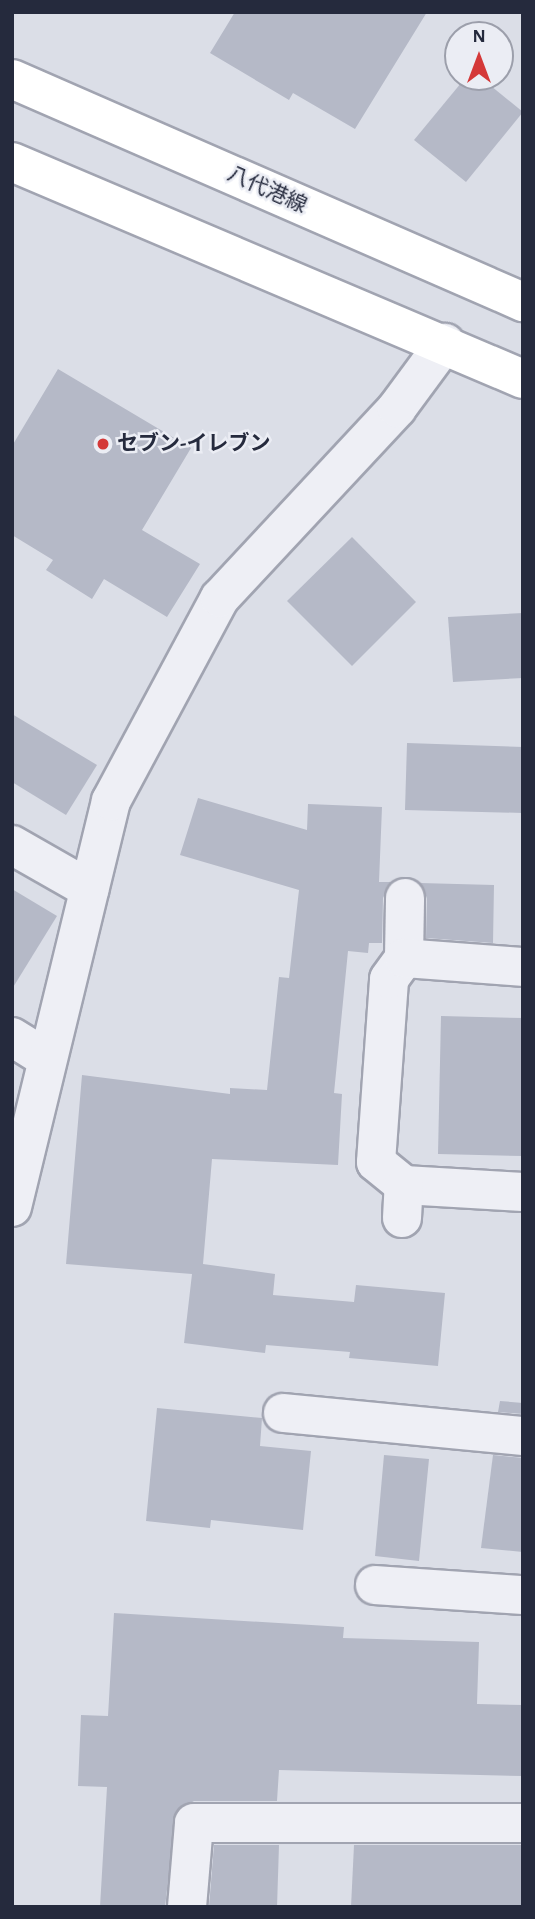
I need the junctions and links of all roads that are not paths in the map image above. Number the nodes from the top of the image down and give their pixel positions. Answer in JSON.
{"nodes":[{"id":1,"x":12,"y":79,"type":"edge"},
{"id":2,"x":12,"y":162,"type":"edge"},
{"id":3,"x":523,"y":302,"type":"edge"},
{"id":4,"x":445,"y":343,"type":"junction"},
{"id":5,"x":523,"y":379,"type":"edge"},
{"id":6,"x":12,"y":845,"type":"edge"},
{"id":7,"x":89,"y":889,"type":"junction"},
{"id":8,"x":405,"y":898,"type":"dead end"},
{"id":9,"x":404,"y":958,"type":"junction"},
{"id":10,"x":523,"y":967,"type":"edge"},
{"id":11,"x":12,"y":1037,"type":"edge"},
{"id":12,"x":46,"y":1058,"type":"junction"},
{"id":13,"x":523,"y":1192,"type":"edge"},
{"id":14,"x":12,"y":1207,"type":"edge"},
{"id":15,"x":283,"y":1413,"type":"dead end"},
{"id":16,"x":523,"y":1436,"type":"edge"},
{"id":17,"x":375,"y":1585,"type":"dead end"},
{"id":18,"x":523,"y":1595,"type":"edge"},
{"id":19,"x":523,"y":1822,"type":"edge"},
{"id":20,"x":187,"y":1907,"type":"edge"}],
"edges":[{"from":1,"to":3,"type":"main road","name":"八代港線"},
{"from":2,"to":4,"type":"main road"},
{"from":4,"to":5,"type":"main road"},
{"from":4,"to":7,"type":"street"},
{"from":6,"to":7,"type":"street"},
{"from":7,"to":12,"type":"street"},
{"from":8,"to":9,"type":"street"},
{"from":9,"to":10,"type":"street"},
{"from":9,"to":13,"type":"street"},
{"from":11,"to":12,"type":"street"},
{"from":12,"to":14,"type":"street"},
{"from":15,"to":16,"type":"street"},
{"from":17,"to":18,"type":"street"},
{"from":19,"to":20,"type":"street"}]}
